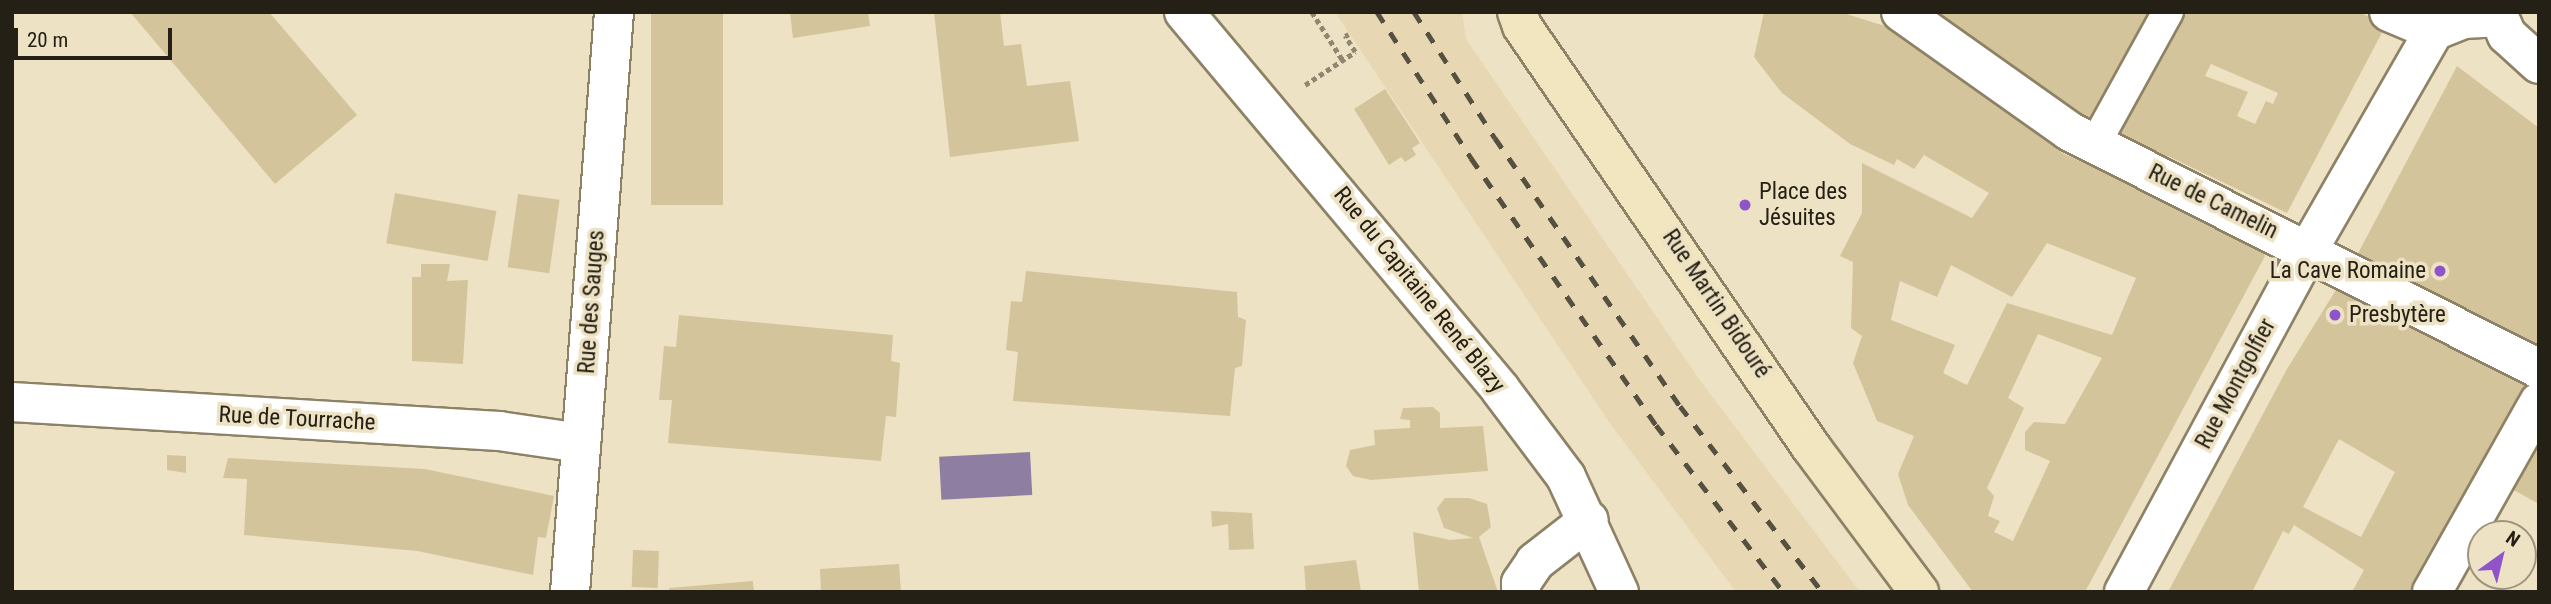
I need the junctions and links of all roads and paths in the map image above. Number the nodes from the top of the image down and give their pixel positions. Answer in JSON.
{"nodes":[{"id":1,"x":614,"y":12,"type":"edge"},
{"id":2,"x":1184,"y":12,"type":"edge"},
{"id":3,"x":1312,"y":12,"type":"edge"},
{"id":4,"x":1517,"y":12,"type":"edge"},
{"id":5,"x":1901,"y":12,"type":"edge"},
{"id":6,"x":2168,"y":12,"type":"edge"},
{"id":7,"x":2389,"y":12,"type":"edge"},
{"id":8,"x":2497,"y":15,"type":"edge"},
{"id":9,"x":2434,"y":31,"type":"junction"},
{"id":10,"x":1349,"y":34,"type":"dead end"},
{"id":11,"x":2539,"y":64,"type":"edge"},
{"id":12,"x":2095,"y":144,"type":"junction"},
{"id":13,"x":2308,"y":250,"type":"junction"},
{"id":14,"x":2539,"y":369,"type":"edge"},
{"id":15,"x":12,"y":402,"type":"edge"},
{"id":16,"x":2539,"y":402,"type":"edge"},
{"id":17,"x":581,"y":443,"type":"junction"},
{"id":18,"x":1589,"y":520,"type":"junction"},
{"id":19,"x":2437,"y":590,"type":"edge"},
{"id":20,"x":570,"y":592,"type":"edge"},
{"id":21,"x":1521,"y":592,"type":"edge"},
{"id":22,"x":1619,"y":592,"type":"edge"},
{"id":23,"x":1920,"y":592,"type":"edge"},
{"id":24,"x":2124,"y":592,"type":"edge"}],
"edges":[{"from":1,"to":17,"type":"street","name":"Rue des Sauges"},
{"from":2,"to":18,"type":"street","name":"Rue du Capitaine René Blazy"},
{"from":3,"to":10,"type":"path"},
{"from":4,"to":23,"type":"main road","name":"Rue Martin Bidouré"},
{"from":5,"to":12,"type":"street","name":"Rue de Camelin"},
{"from":6,"to":12,"type":"lane"},
{"from":7,"to":9,"type":"street"},
{"from":8,"to":9,"type":"street"},
{"from":8,"to":11,"type":"street"},
{"from":9,"to":13,"type":"street","name":"Rue Montgolfier"},
{"from":12,"to":13,"type":"street","name":"Rue de Camelin"},
{"from":13,"to":14,"type":"street","name":"Rue de Camelin"},
{"from":13,"to":24,"type":"street","name":"Rue Montgolfier"},
{"from":15,"to":17,"type":"street","name":"Rue de Tourrache"},
{"from":16,"to":19,"type":"street"},
{"from":17,"to":20,"type":"street","name":"Rue des Sauges"},
{"from":18,"to":21,"type":"street"},
{"from":18,"to":22,"type":"street","name":"Rue du Capitaine René Blazy"}]}
